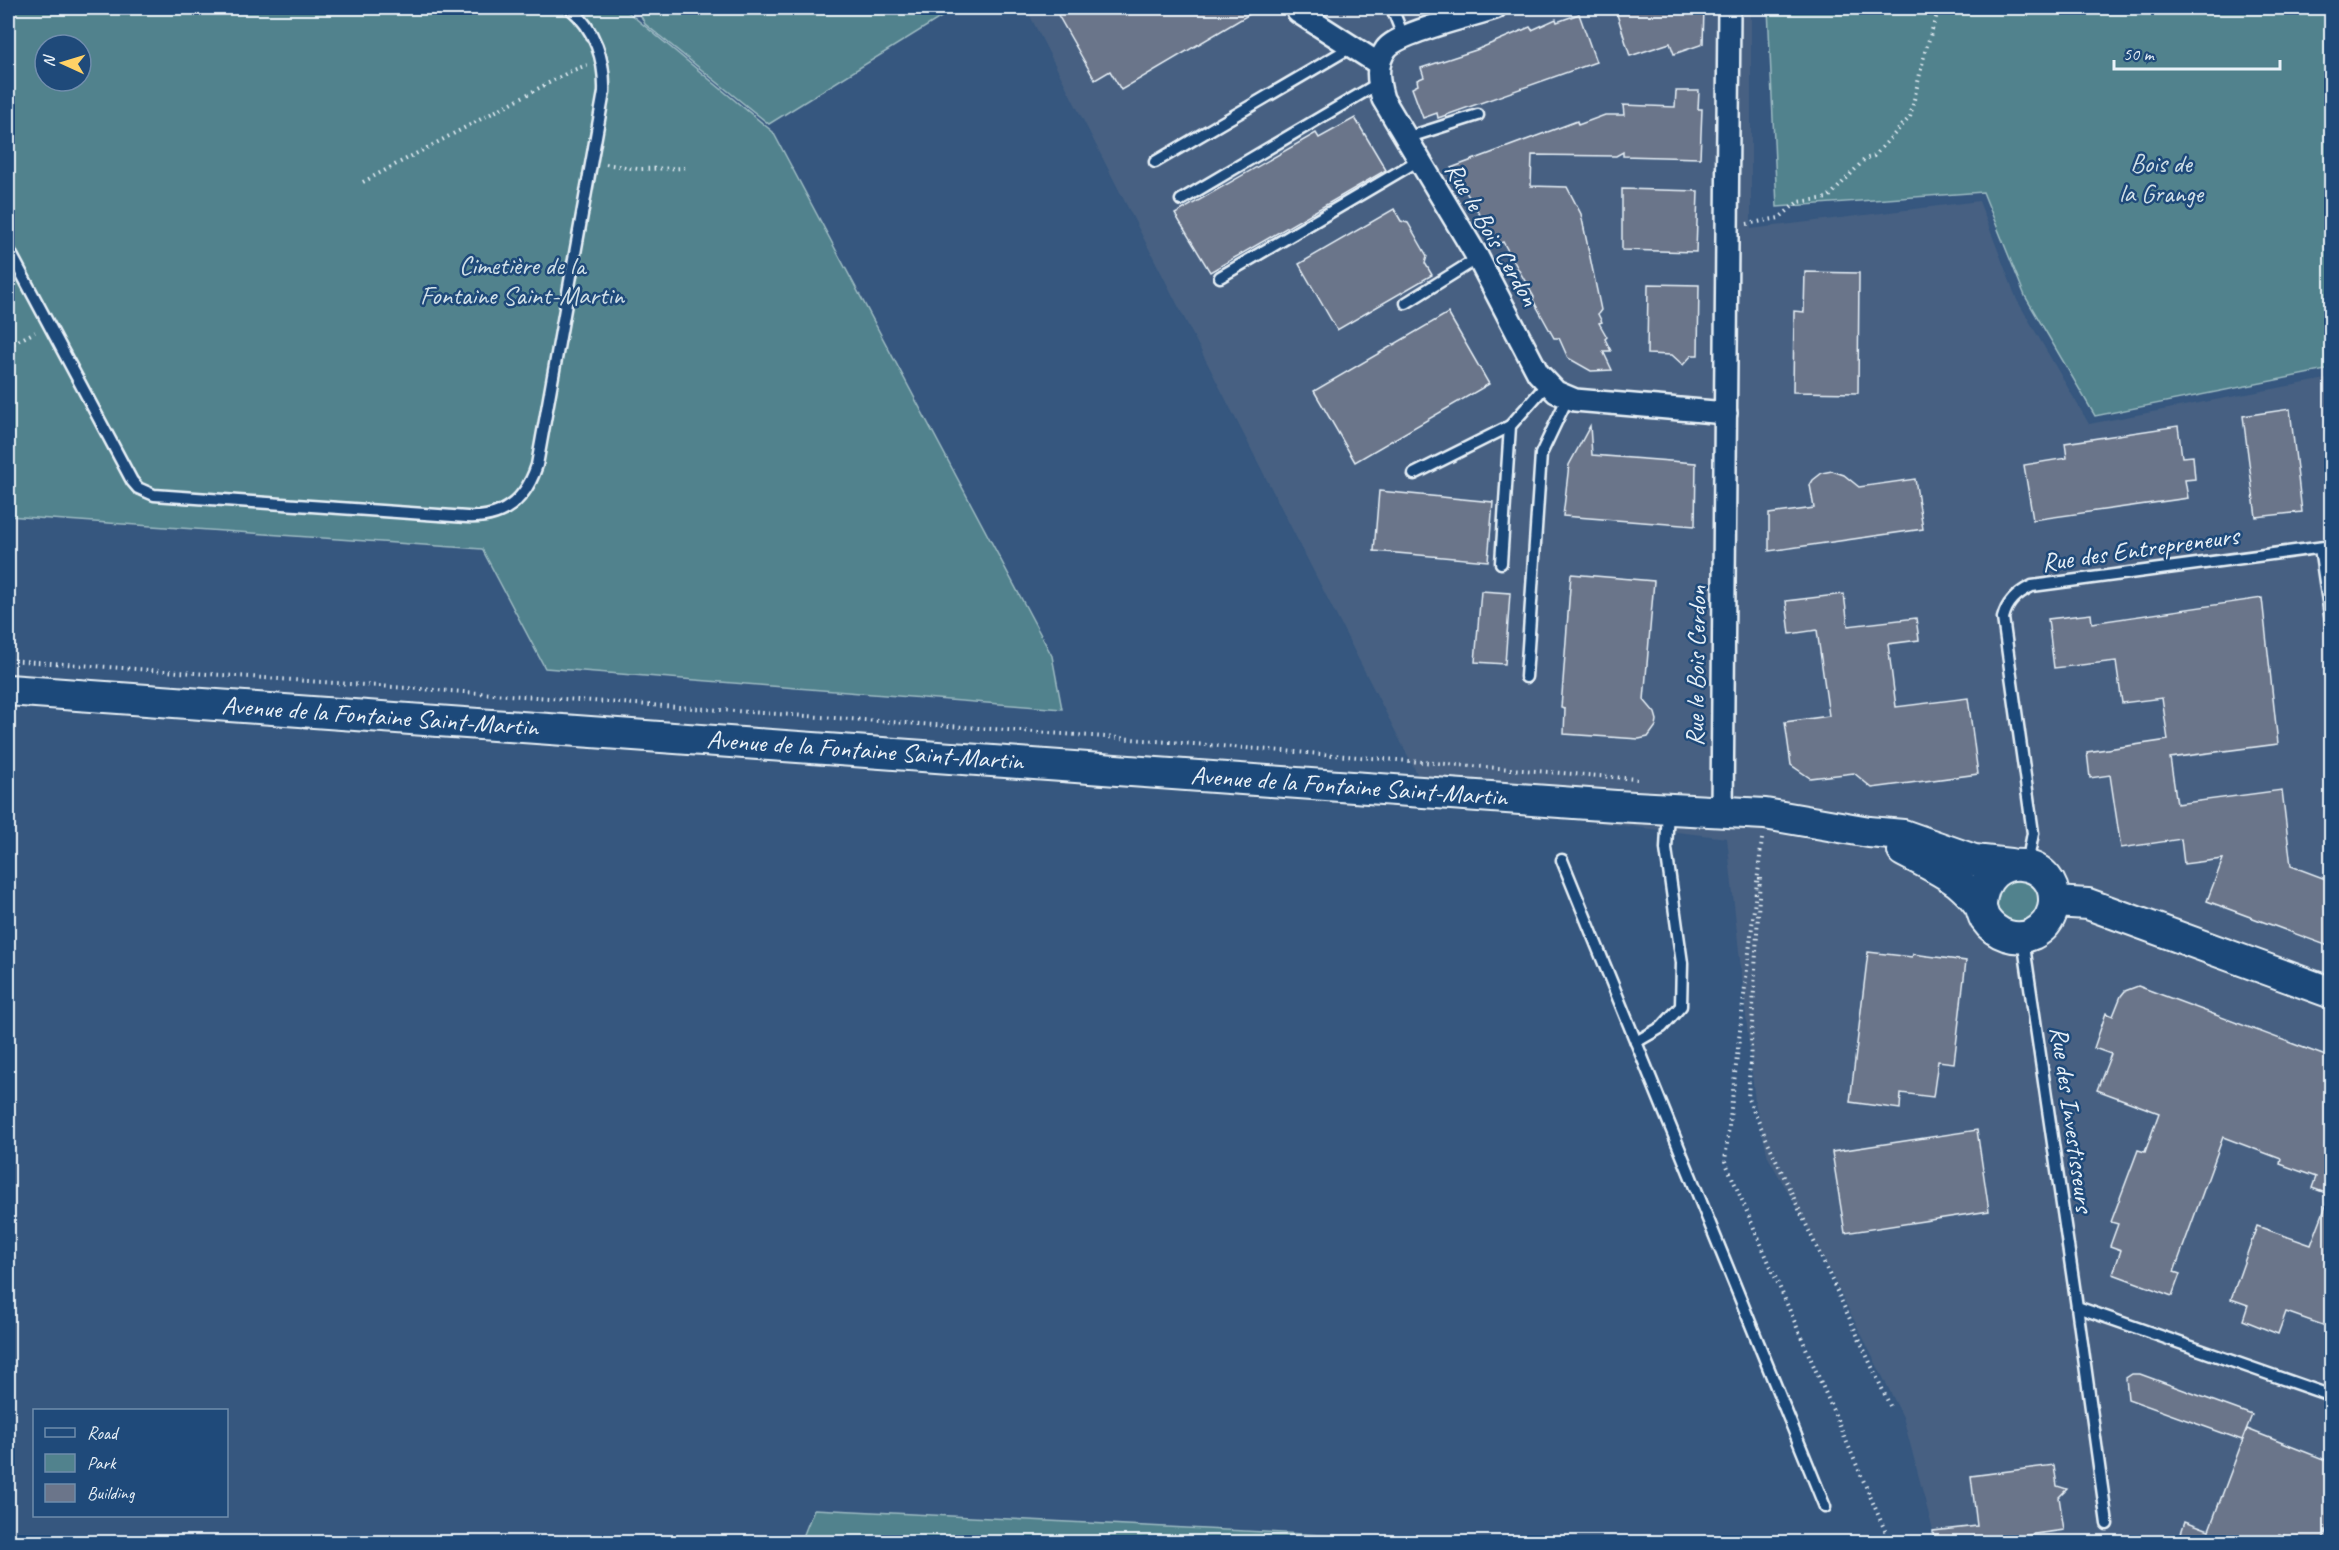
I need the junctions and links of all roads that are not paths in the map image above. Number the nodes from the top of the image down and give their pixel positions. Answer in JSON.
{"nodes":[{"id":1,"x":570,"y":8,"type":"edge"},
{"id":2,"x":1392,"y":8,"type":"edge"},
{"id":3,"x":1495,"y":8,"type":"edge"},
{"id":4,"x":1729,"y":8,"type":"edge"},
{"id":5,"x":1298,"y":12,"type":"dead end"},
{"id":6,"x":1465,"y":13,"type":"edge"},
{"id":7,"x":1402,"y":36,"type":"junction"},
{"id":8,"x":1353,"y":46,"type":"junction"},
{"id":9,"x":1379,"y":73,"type":"junction"},
{"id":10,"x":1478,"y":116,"type":"dead end"},
{"id":11,"x":1406,"y":138,"type":"junction"},
{"id":12,"x":1419,"y":160,"type":"junction"},
{"id":13,"x":1155,"y":162,"type":"dead end"},
{"id":14,"x":1181,"y":200,"type":"dead end"},
{"id":15,"x":8,"y":248,"type":"edge"},
{"id":16,"x":1478,"y":258,"type":"junction"},
{"id":17,"x":1220,"y":277,"type":"dead end"},
{"id":18,"x":1406,"y":303,"type":"dead end"},
{"id":19,"x":1548,"y":383,"type":"junction"},
{"id":20,"x":1568,"y":397,"type":"junction"},
{"id":21,"x":1726,"y":413,"type":"junction"},
{"id":22,"x":1509,"y":426,"type":"junction"},
{"id":23,"x":1414,"y":474,"type":"dead end"},
{"id":24,"x":2331,"y":546,"type":"edge"},
{"id":25,"x":2319,"y":548,"type":"junction"},
{"id":26,"x":1501,"y":563,"type":"dead end"},
{"id":27,"x":2331,"y":628,"type":"edge"},
{"id":28,"x":1526,"y":677,"type":"dead end"},
{"id":29,"x":8,"y":690,"type":"edge"},
{"id":30,"x":1668,"y":810,"type":"junction"},
{"id":31,"x":1722,"y":812,"type":"junction"},
{"id":32,"x":1869,"y":832,"type":"junction"},
{"id":33,"x":1562,"y":860,"type":"dead end"},
{"id":34,"x":2019,"y":865,"type":"junction"},
{"id":35,"x":2054,"y":902,"type":"junction"},
{"id":36,"x":1981,"y":905,"type":"junction"},
{"id":37,"x":2023,"y":937,"type":"junction"},
{"id":38,"x":2331,"y":993,"type":"edge"},
{"id":39,"x":1636,"y":1042,"type":"junction"},
{"id":40,"x":2077,"y":1307,"type":"junction"},
{"id":41,"x":2331,"y":1396,"type":"edge"},
{"id":42,"x":1825,"y":1507,"type":"dead end"},
{"id":43,"x":2107,"y":1524,"type":"dead end"}],
"edges":[{"from":1,"to":15,"type":"lane"},
{"from":2,"to":7,"type":"lane"},
{"from":3,"to":6,"type":"street"},
{"from":4,"to":21,"type":"street","name":"Rue le Bois Cerdon"},
{"from":5,"to":8,"type":"street"},
{"from":6,"to":7,"type":"street"},
{"from":7,"to":9,"type":"street"},
{"from":8,"to":9,"type":"street"},
{"from":8,"to":13,"type":"lane"},
{"from":9,"to":11,"type":"street","name":"Rue le Bois Cerdon"},
{"from":9,"to":14,"type":"lane"},
{"from":10,"to":11,"type":"lane"},
{"from":11,"to":12,"type":"street","name":"Rue le Bois Cerdon"},
{"from":12,"to":16,"type":"street","name":"Rue le Bois Cerdon"},
{"from":12,"to":17,"type":"lane"},
{"from":16,"to":18,"type":"lane"},
{"from":16,"to":19,"type":"street","name":"Rue le Bois Cerdon"},
{"from":19,"to":20,"type":"street","name":"Rue le Bois Cerdon"},
{"from":19,"to":22,"type":"lane"},
{"from":20,"to":21,"type":"street","name":"Rue le Bois Cerdon"},
{"from":20,"to":28,"type":"lane"},
{"from":21,"to":31,"type":"street","name":"Rue le Bois Cerdon"},
{"from":22,"to":23,"type":"lane"},
{"from":22,"to":26,"type":"lane"},
{"from":24,"to":25,"type":"lane","name":"Rue des Entrepreneurs"},
{"from":25,"to":27,"type":"lane"},
{"from":25,"to":34,"type":"lane","name":"Rue des Entrepreneurs"},
{"from":29,"to":30,"type":"main road","name":"Avenue de la Fontaine Saint-Martin"},
{"from":30,"to":31,"type":"main road","name":"Avenue de la Fontaine Saint-Martin"},
{"from":30,"to":39,"type":"lane"},
{"from":31,"to":32,"type":"main road","name":"Avenue de la Fontaine Saint-Martin"},
{"from":32,"to":34,"type":"main road"},
{"from":32,"to":36,"type":"main road"},
{"from":33,"to":39,"type":"lane"},
{"from":34,"to":35,"type":"main road"},
{"from":34,"to":36,"type":"main road"},
{"from":35,"to":37,"type":"main road"},
{"from":35,"to":38,"type":"main road"},
{"from":36,"to":37,"type":"main road"},
{"from":37,"to":40,"type":"lane","name":"Rue des Investisseurs"},
{"from":39,"to":42,"type":"lane"},
{"from":40,"to":41,"type":"lane"},
{"from":40,"to":43,"type":"lane","name":"Rue des Investisseurs"}]}
